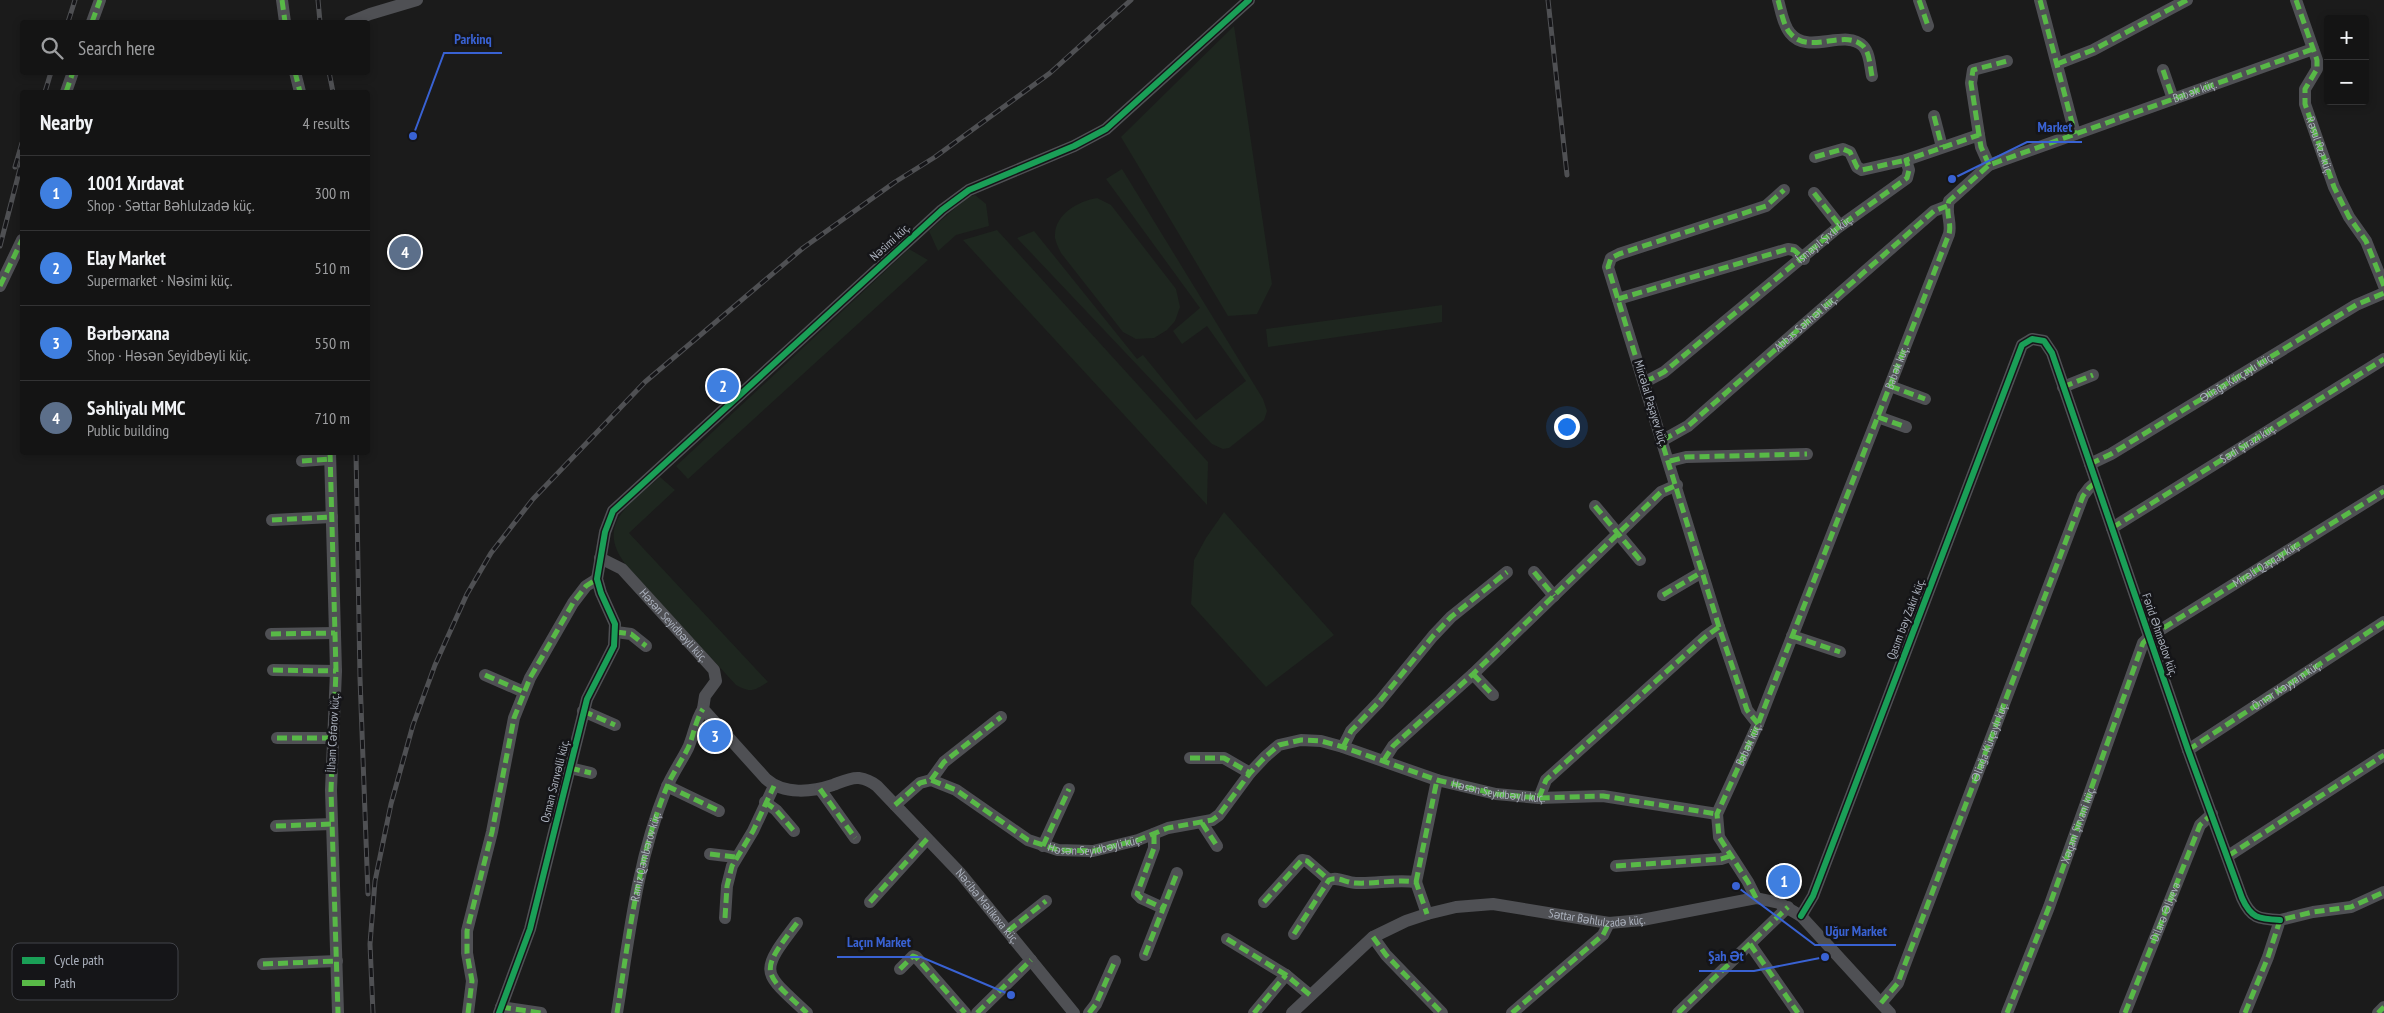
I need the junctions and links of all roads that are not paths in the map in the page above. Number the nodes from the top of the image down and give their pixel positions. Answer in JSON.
{"nodes":[{"id":1,"x":100,"y":0,"type":"edge"},
{"id":2,"x":282,"y":0,"type":"edge"},
{"id":3,"x":418,"y":0,"type":"edge"},
{"id":4,"x":1249,"y":0,"type":"edge"},
{"id":5,"x":1778,"y":0,"type":"edge"},
{"id":6,"x":1919,"y":0,"type":"edge"},
{"id":7,"x":2040,"y":0,"type":"edge"},
{"id":8,"x":2187,"y":0,"type":"edge"},
{"id":9,"x":2296,"y":0,"type":"edge"},
{"id":10,"x":93,"y":20,"type":"edge"},
{"id":11,"x":285,"y":20,"type":"edge"},
{"id":12,"x":355,"y":20,"type":"edge"},
{"id":13,"x":1928,"y":26,"type":"dead end"},
{"id":14,"x":2313,"y":49,"type":"junction"},
{"id":15,"x":2007,"y":61,"type":"dead end"},
{"id":16,"x":2057,"y":64,"type":"junction"},
{"id":17,"x":2163,"y":70,"type":"dead end"},
{"id":18,"x":72,"y":75,"type":"edge"},
{"id":19,"x":296,"y":75,"type":"edge"},
{"id":20,"x":1872,"y":76,"type":"dead end"},
{"id":21,"x":67,"y":90,"type":"edge"},
{"id":22,"x":300,"y":90,"type":"edge"},
{"id":23,"x":2173,"y":99,"type":"junction"},
{"id":24,"x":1934,"y":116,"type":"dead end"},
{"id":25,"x":2074,"y":134,"type":"junction"},
{"id":26,"x":1979,"y":135,"type":"junction"},
{"id":27,"x":1942,"y":147,"type":"junction"},
{"id":28,"x":1815,"y":157,"type":"dead end"},
{"id":29,"x":1906,"y":160,"type":"junction"},
{"id":30,"x":1989,"y":165,"type":"junction"},
{"id":31,"x":1784,"y":190,"type":"dead end"},
{"id":32,"x":1814,"y":193,"type":"dead end"},
{"id":33,"x":1947,"y":206,"type":"junction"},
{"id":34,"x":1840,"y":226,"type":"junction"},
{"id":35,"x":20,"y":244,"type":"edge"},
{"id":36,"x":1804,"y":258,"type":"junction"},
{"id":37,"x":0,"y":286,"type":"edge"},
{"id":38,"x":2384,"y":286,"type":"edge"},
{"id":39,"x":2384,"y":293,"type":"edge"},
{"id":40,"x":1618,"y":298,"type":"junction"},
{"id":41,"x":2038,"y":339,"type":"joint"},
{"id":42,"x":2384,"y":359,"type":"edge"},
{"id":43,"x":2093,"y":375,"type":"dead end"},
{"id":44,"x":1645,"y":382,"type":"junction"},
{"id":45,"x":1890,"y":386,"type":"junction"},
{"id":46,"x":2064,"y":387,"type":"junction"},
{"id":47,"x":1925,"y":399,"type":"dead end"},
{"id":48,"x":1878,"y":416,"type":"junction"},
{"id":49,"x":1906,"y":427,"type":"dead end"},
{"id":50,"x":1663,"y":440,"type":"junction"},
{"id":51,"x":1807,"y":454,"type":"dead end"},
{"id":52,"x":330,"y":456,"type":"edge"},
{"id":53,"x":302,"y":461,"type":"dead end"},
{"id":54,"x":1670,"y":461,"type":"junction"},
{"id":55,"x":2090,"y":464,"type":"junction"},
{"id":56,"x":2096,"y":482,"type":"junction"},
{"id":57,"x":1677,"y":485,"type":"junction"},
{"id":58,"x":2384,"y":491,"type":"edge"},
{"id":59,"x":1595,"y":506,"type":"dead end"},
{"id":60,"x":332,"y":517,"type":"junction"},
{"id":61,"x":272,"y":520,"type":"dead end"},
{"id":62,"x":2112,"y":528,"type":"junction"},
{"id":63,"x":1617,"y":533,"type":"junction"},
{"id":64,"x":600,"y":558,"type":"junction"},
{"id":65,"x":1640,"y":560,"type":"dead end"},
{"id":66,"x":1507,"y":572,"type":"dead end"},
{"id":67,"x":1534,"y":572,"type":"dead end"},
{"id":68,"x":1702,"y":572,"type":"junction"},
{"id":69,"x":597,"y":579,"type":"junction"},
{"id":70,"x":1664,"y":595,"type":"dead end"},
{"id":71,"x":1554,"y":596,"type":"junction"},
{"id":72,"x":2384,"y":622,"type":"edge"},
{"id":73,"x":1719,"y":627,"type":"junction"},
{"id":74,"x":616,"y":632,"type":"junction"},
{"id":75,"x":336,"y":633,"type":"junction"},
{"id":76,"x":271,"y":634,"type":"dead end"},
{"id":77,"x":1792,"y":636,"type":"junction"},
{"id":78,"x":2149,"y":636,"type":"junction"},
{"id":79,"x":646,"y":646,"type":"dead end"},
{"id":80,"x":1840,"y":652,"type":"dead end"},
{"id":81,"x":273,"y":670,"type":"dead end"},
{"id":82,"x":336,"y":671,"type":"junction"},
{"id":83,"x":1473,"y":674,"type":"junction"},
{"id":84,"x":485,"y":676,"type":"dead end"},
{"id":85,"x":524,"y":692,"type":"junction"},
{"id":86,"x":1493,"y":695,"type":"dead end"},
{"id":87,"x":703,"y":709,"type":"junction"},
{"id":88,"x":583,"y":711,"type":"junction"},
{"id":89,"x":1001,"y":717,"type":"dead end"},
{"id":90,"x":1758,"y":724,"type":"junction"},
{"id":91,"x":615,"y":725,"type":"dead end"},
{"id":92,"x":277,"y":738,"type":"dead end"},
{"id":93,"x":332,"y":738,"type":"junction"},
{"id":94,"x":1343,"y":747,"type":"junction"},
{"id":95,"x":2188,"y":750,"type":"junction"},
{"id":96,"x":2384,"y":755,"type":"edge"},
{"id":97,"x":1190,"y":758,"type":"dead end"},
{"id":98,"x":1384,"y":760,"type":"junction"},
{"id":99,"x":570,"y":768,"type":"junction"},
{"id":100,"x":591,"y":773,"type":"dead end"},
{"id":101,"x":1250,"y":773,"type":"junction"},
{"id":102,"x":932,"y":780,"type":"junction"},
{"id":103,"x":1437,"y":780,"type":"junction"},
{"id":104,"x":667,"y":786,"type":"junction"},
{"id":105,"x":774,"y":786,"type":"junction"},
{"id":106,"x":820,"y":789,"type":"junction"},
{"id":107,"x":1069,"y":789,"type":"dead end"},
{"id":108,"x":1539,"y":798,"type":"junction"},
{"id":109,"x":765,"y":802,"type":"junction"},
{"id":110,"x":895,"y":805,"type":"junction"},
{"id":111,"x":720,"y":811,"type":"dead end"},
{"id":112,"x":1717,"y":814,"type":"junction"},
{"id":113,"x":2212,"y":814,"type":"junction"},
{"id":114,"x":1202,"y":823,"type":"junction"},
{"id":115,"x":332,"y":824,"type":"junction"},
{"id":116,"x":276,"y":826,"type":"dead end"},
{"id":117,"x":794,"y":831,"type":"dead end"},
{"id":118,"x":1154,"y":834,"type":"junction"},
{"id":119,"x":855,"y":838,"type":"dead end"},
{"id":120,"x":927,"y":839,"type":"junction"},
{"id":121,"x":1043,"y":846,"type":"junction"},
{"id":122,"x":1217,"y":846,"type":"dead end"},
{"id":123,"x":710,"y":854,"type":"dead end"},
{"id":124,"x":1730,"y":856,"type":"junction"},
{"id":125,"x":2228,"y":856,"type":"junction"},
{"id":126,"x":736,"y":857,"type":"junction"},
{"id":127,"x":1616,"y":866,"type":"dead end"},
{"id":128,"x":1177,"y":872,"type":"dead end"},
{"id":129,"x":1329,"y":880,"type":"junction"},
{"id":130,"x":1416,"y":882,"type":"junction"},
{"id":131,"x":2384,"y":892,"type":"edge"},
{"id":132,"x":1756,"y":898,"type":"junction"},
{"id":133,"x":1046,"y":901,"type":"dead end"},
{"id":134,"x":870,"y":902,"type":"dead end"},
{"id":135,"x":1264,"y":902,"type":"dead end"},
{"id":136,"x":1788,"y":907,"type":"junction"},
{"id":137,"x":1163,"y":908,"type":"junction"},
{"id":138,"x":1426,"y":914,"type":"junction"},
{"id":139,"x":1802,"y":916,"type":"junction"},
{"id":140,"x":725,"y":918,"type":"dead end"},
{"id":141,"x":2280,"y":920,"type":"junction"},
{"id":142,"x":797,"y":923,"type":"dead end"},
{"id":143,"x":1609,"y":923,"type":"junction"},
{"id":144,"x":1008,"y":930,"type":"junction"},
{"id":145,"x":1294,"y":934,"type":"dead end"},
{"id":146,"x":1373,"y":938,"type":"junction"},
{"id":147,"x":1227,"y":940,"type":"dead end"},
{"id":148,"x":1750,"y":944,"type":"junction"},
{"id":149,"x":1145,"y":955,"type":"dead end"},
{"id":150,"x":1031,"y":960,"type":"junction"},
{"id":151,"x":337,"y":961,"type":"junction"},
{"id":152,"x":1114,"y":961,"type":"dead end"},
{"id":153,"x":263,"y":964,"type":"dead end"},
{"id":154,"x":900,"y":969,"type":"dead end"},
{"id":155,"x":1286,"y":976,"type":"junction"},
{"id":156,"x":1310,"y":995,"type":"junction"},
{"id":157,"x":1881,"y":1003,"type":"junction"},
{"id":158,"x":2384,"y":1007,"type":"edge"},
{"id":159,"x":500,"y":1010,"type":"edge"},
{"id":160,"x":338,"y":1013,"type":"edge"},
{"id":161,"x":468,"y":1013,"type":"edge"},
{"id":162,"x":541,"y":1013,"type":"edge"},
{"id":163,"x":617,"y":1013,"type":"edge"},
{"id":164,"x":807,"y":1013,"type":"edge"},
{"id":165,"x":965,"y":1013,"type":"edge"},
{"id":166,"x":977,"y":1013,"type":"edge"},
{"id":167,"x":1074,"y":1013,"type":"edge"},
{"id":168,"x":1089,"y":1013,"type":"edge"},
{"id":169,"x":1254,"y":1013,"type":"edge"},
{"id":170,"x":1292,"y":1013,"type":"edge"},
{"id":171,"x":1442,"y":1013,"type":"edge"},
{"id":172,"x":1512,"y":1013,"type":"edge"},
{"id":173,"x":1678,"y":1013,"type":"edge"},
{"id":174,"x":1798,"y":1013,"type":"edge"},
{"id":175,"x":1890,"y":1013,"type":"edge"},
{"id":176,"x":2007,"y":1013,"type":"edge"},
{"id":177,"x":2125,"y":1013,"type":"edge"},
{"id":178,"x":2245,"y":1013,"type":"edge"},
{"id":179,"x":2378,"y":1013,"type":"edge"}],
"edges":[{"from":1,"to":10,"type":"street"},
{"from":2,"to":11,"type":"street"},
{"from":3,"to":12,"type":"street"},
{"from":4,"to":64,"type":"street","name":"Nəsimi küç."},
{"from":5,"to":20,"type":"street"},
{"from":6,"to":13,"type":"street"},
{"from":7,"to":16,"type":"street"},
{"from":8,"to":16,"type":"street"},
{"from":9,"to":14,"type":"street","name":"Rəsul Rza küç."},
{"from":14,"to":23,"type":"street","name":"Babək küç."},
{"from":14,"to":38,"type":"street","name":"Rəsul Rza küç."},
{"from":15,"to":26,"type":"street"},
{"from":16,"to":25,"type":"street"},
{"from":17,"to":23,"type":"street"},
{"from":18,"to":21,"type":"street"},
{"from":19,"to":22,"type":"street"},
{"from":23,"to":25,"type":"street","name":"Babək küç."},
{"from":24,"to":27,"type":"street"},
{"from":25,"to":30,"type":"street","name":"Babək küç."},
{"from":26,"to":27,"type":"street"},
{"from":26,"to":30,"type":"street"},
{"from":27,"to":29,"type":"street"},
{"from":28,"to":29,"type":"street"},
{"from":29,"to":34,"type":"street","name":"İsmayıl Şıxlı küç."},
{"from":30,"to":33,"type":"street","name":"Babək küç."},
{"from":31,"to":40,"type":"street","name":"Mircəlal Paşayev küç."},
{"from":32,"to":34,"type":"street"},
{"from":33,"to":45,"type":"street","name":"Babək küç."},
{"from":33,"to":50,"type":"street","name":"Abbas Səhhət küç."},
{"from":34,"to":36,"type":"street","name":"İsmayıl Şıxlı küç."},
{"from":35,"to":37,"type":"street"},
{"from":36,"to":40,"type":"street"},
{"from":36,"to":44,"type":"street","name":"İsmayıl Şıxlı küç."},
{"from":39,"to":55,"type":"street","name":"Əliağa Kürçaylı küç."},
{"from":40,"to":44,"type":"street","name":"Mircəlal Paşayev küç."},
{"from":41,"to":46,"type":"street","name":"Fərid Əhmədov küç."},
{"from":41,"to":139,"type":"street","name":"Qasım bəy Zakir küç."},
{"from":42,"to":62,"type":"street","name":"Sədi Şirazi küç."},
{"from":43,"to":46,"type":"street"},
{"from":44,"to":50,"type":"street","name":"Mircəlal Paşayev küç."},
{"from":45,"to":47,"type":"street"},
{"from":45,"to":48,"type":"street","name":"Babək küç."},
{"from":46,"to":55,"type":"street","name":"Fərid Əhmədov küç."},
{"from":48,"to":49,"type":"street"},
{"from":48,"to":77,"type":"street","name":"Babək küç."},
{"from":50,"to":54,"type":"street","name":"Mircəlal Paşayev küç."},
{"from":51,"to":54,"type":"street"},
{"from":52,"to":53,"type":"street"},
{"from":52,"to":60,"type":"street","name":"İlham Cəfərov küç."},
{"from":54,"to":57,"type":"street","name":"Mircəlal Paşayev küç."},
{"from":55,"to":56,"type":"street","name":"Fərid Əhmədov küç."},
{"from":56,"to":62,"type":"street","name":"Fərid Əhmədov küç."},
{"from":56,"to":157,"type":"street","name":"Əliağa Kürçaylı küç."},
{"from":57,"to":63,"type":"street"},
{"from":57,"to":68,"type":"street","name":"Mircəlal Paşayev küç."},
{"from":58,"to":78,"type":"street","name":"Mirəli Qaşqay küç."},
{"from":59,"to":63,"type":"street"},
{"from":60,"to":61,"type":"street"},
{"from":60,"to":75,"type":"street","name":"İlham Cəfərov küç."},
{"from":62,"to":78,"type":"street","name":"Fərid Əhmədov küç."},
{"from":63,"to":65,"type":"street"},
{"from":63,"to":71,"type":"street"},
{"from":64,"to":69,"type":"street"},
{"from":64,"to":87,"type":"street","name":"Həsən Seyidbəyli küç."},
{"from":66,"to":94,"type":"street"},
{"from":67,"to":71,"type":"street"},
{"from":68,"to":70,"type":"street"},
{"from":68,"to":73,"type":"street","name":"Mircəlal Paşayev küç."},
{"from":69,"to":74,"type":"street"},
{"from":69,"to":85,"type":"street"},
{"from":71,"to":83,"type":"street"},
{"from":72,"to":95,"type":"street","name":"Ömər Xəyyam küç."},
{"from":73,"to":90,"type":"street","name":"Mircəlal Paşayev küç."},
{"from":73,"to":108,"type":"street"},
{"from":74,"to":79,"type":"street"},
{"from":74,"to":88,"type":"street","name":"Osman Sarıvəlli küç."},
{"from":75,"to":76,"type":"street"},
{"from":75,"to":82,"type":"street","name":"İlham Cəfərov küç."},
{"from":77,"to":80,"type":"street"},
{"from":77,"to":90,"type":"street","name":"Babək küç."},
{"from":78,"to":95,"type":"street","name":"Fərid Əhmədov küç."},
{"from":78,"to":176,"type":"street","name":"Xəqani Şirvani küç."},
{"from":81,"to":82,"type":"street"},
{"from":82,"to":93,"type":"street","name":"İlham Cəfərov küç."},
{"from":83,"to":86,"type":"street"},
{"from":83,"to":98,"type":"street"},
{"from":84,"to":85,"type":"street"},
{"from":85,"to":161,"type":"street"},
{"from":87,"to":104,"type":"street","name":"Ramiz Qəmbərov küç."},
{"from":87,"to":105,"type":"street"},
{"from":88,"to":91,"type":"street"},
{"from":88,"to":99,"type":"street","name":"Osman Sarıvəlli küç."},
{"from":89,"to":102,"type":"street"},
{"from":90,"to":112,"type":"street","name":"Babək küç."},
{"from":92,"to":93,"type":"street"},
{"from":93,"to":115,"type":"street","name":"İlham Cəfərov küç."},
{"from":94,"to":98,"type":"street","name":"Həsən Seyidbəyli küç."},
{"from":94,"to":101,"type":"street","name":"Həsən Seyidbəyli küç."},
{"from":95,"to":113,"type":"street","name":"Fərid Əhmədov küç."},
{"from":96,"to":125,"type":"street"},
{"from":97,"to":101,"type":"street"},
{"from":98,"to":103,"type":"street","name":"Həsən Seyidbəyli küç."},
{"from":99,"to":100,"type":"street"},
{"from":99,"to":159,"type":"street","name":"Osman Sarıvəlli küç."},
{"from":101,"to":114,"type":"street","name":"Həsən Seyidbəyli küç."},
{"from":102,"to":110,"type":"street"},
{"from":102,"to":121,"type":"street","name":"Həsən Seyidbəyli küç."},
{"from":103,"to":108,"type":"street","name":"Həsən Seyidbəyli küç."},
{"from":103,"to":130,"type":"street"},
{"from":104,"to":111,"type":"street"},
{"from":104,"to":163,"type":"street","name":"Ramiz Qəmbərov küç."},
{"from":105,"to":106,"type":"street"},
{"from":105,"to":109,"type":"street"},
{"from":106,"to":110,"type":"street"},
{"from":106,"to":119,"type":"street"},
{"from":107,"to":121,"type":"street"},
{"from":108,"to":112,"type":"street","name":"Həsən Seyidbəyli küç."},
{"from":109,"to":117,"type":"street"},
{"from":109,"to":126,"type":"street"},
{"from":110,"to":120,"type":"street","name":"Nəcibə Məlikova küç."},
{"from":112,"to":124,"type":"street"},
{"from":113,"to":125,"type":"street","name":"Fərid Əhmədov küç."},
{"from":113,"to":177,"type":"street","name":"Dilarə Əliyeva"},
{"from":114,"to":118,"type":"street","name":"Həsən Seyidbəyli küç."},
{"from":114,"to":122,"type":"street"},
{"from":115,"to":116,"type":"street"},
{"from":115,"to":151,"type":"street","name":"İlham Cəfərov küç."},
{"from":118,"to":121,"type":"street","name":"Həsən Seyidbəyli küç."},
{"from":118,"to":137,"type":"street"},
{"from":120,"to":134,"type":"street"},
{"from":120,"to":144,"type":"street","name":"Nəcibə Məlikova küç."},
{"from":123,"to":126,"type":"street"},
{"from":124,"to":127,"type":"street"},
{"from":124,"to":132,"type":"street"},
{"from":125,"to":141,"type":"street","name":"Fərid Əhmədov küç."},
{"from":126,"to":140,"type":"street"},
{"from":128,"to":137,"type":"street"},
{"from":129,"to":130,"type":"street"},
{"from":129,"to":135,"type":"street"},
{"from":129,"to":145,"type":"street"},
{"from":130,"to":138,"type":"street"},
{"from":131,"to":141,"type":"street"},
{"from":132,"to":136,"type":"street","name":"Səttar Bəhlulzadə küç."},
{"from":132,"to":143,"type":"street","name":"Səttar Bəhlulzadə küç."},
{"from":133,"to":144,"type":"street"},
{"from":136,"to":139,"type":"street","name":"Səttar Bəhlulzadə küç."},
{"from":136,"to":148,"type":"street"},
{"from":137,"to":149,"type":"street"},
{"from":138,"to":143,"type":"street","name":"Səttar Bəhlulzadə küç."},
{"from":138,"to":146,"type":"street","name":"Səttar Bəhlulzadə küç."},
{"from":139,"to":157,"type":"street","name":"Səttar Bəhlulzadə küç."},
{"from":141,"to":178,"type":"street"},
{"from":142,"to":164,"type":"street"},
{"from":143,"to":172,"type":"street"},
{"from":144,"to":150,"type":"street","name":"Nəcibə Məlikova küç."},
{"from":146,"to":156,"type":"street","name":"Səttar Bəhlulzadə küç."},
{"from":146,"to":171,"type":"street"},
{"from":147,"to":155,"type":"street"},
{"from":148,"to":173,"type":"street"},
{"from":148,"to":174,"type":"street"},
{"from":150,"to":166,"type":"street"},
{"from":150,"to":167,"type":"street","name":"Nəcibə Məlikova küç."},
{"from":151,"to":153,"type":"street"},
{"from":151,"to":160,"type":"street","name":"İlham Cəfərov küç."},
{"from":152,"to":168,"type":"street"},
{"from":154,"to":165,"type":"street"},
{"from":155,"to":156,"type":"street"},
{"from":155,"to":169,"type":"street"},
{"from":156,"to":170,"type":"street","name":"Səttar Bəhlulzadə küç."},
{"from":157,"to":175,"type":"street","name":"Səttar Bəhlulzadə küç."},
{"from":158,"to":179,"type":"street"},
{"from":159,"to":162,"type":"street"}]}
